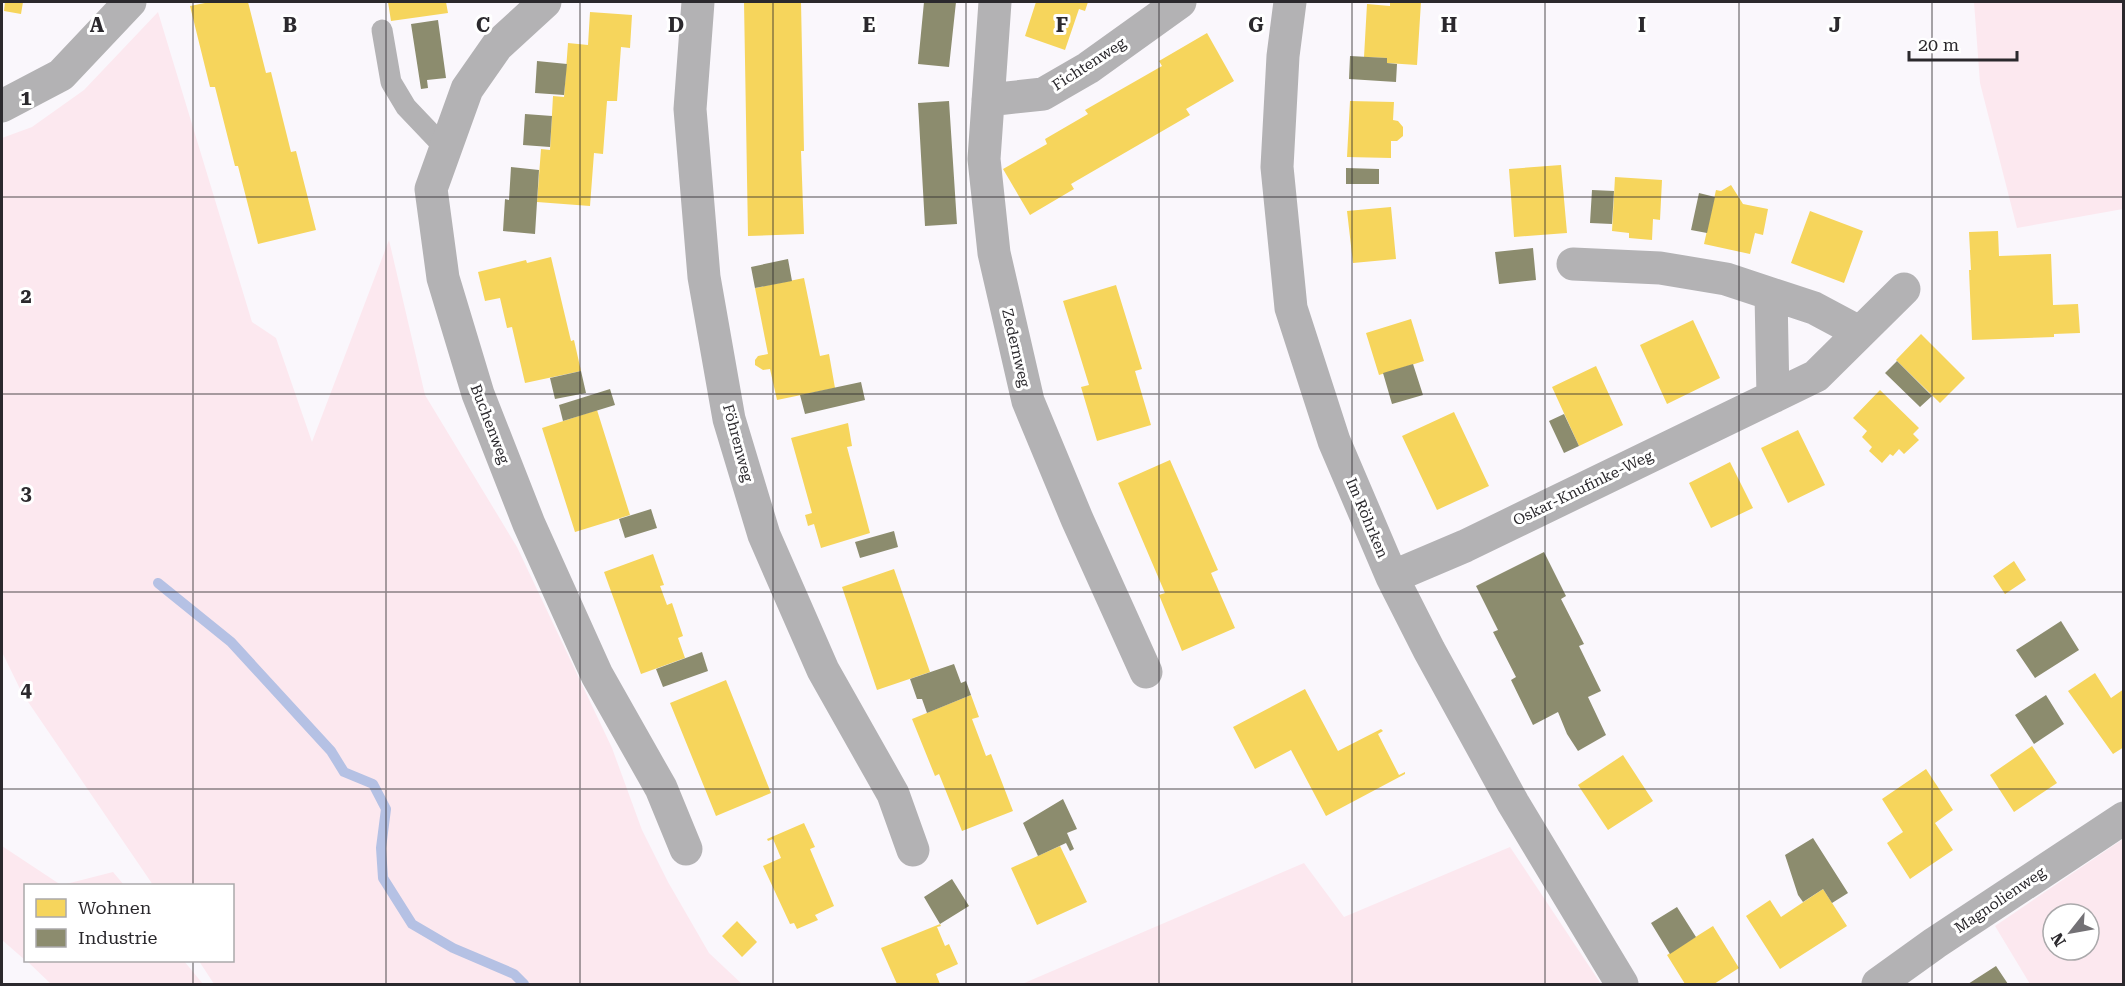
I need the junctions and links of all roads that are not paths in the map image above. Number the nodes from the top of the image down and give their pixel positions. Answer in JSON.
{"nodes":[{"id":1,"x":130,"y":2,"type":"edge"},
{"id":2,"x":542,"y":2,"type":"edge"},
{"id":3,"x":698,"y":2,"type":"edge"},
{"id":4,"x":995,"y":2,"type":"edge"},
{"id":5,"x":1180,"y":2,"type":"edge"},
{"id":6,"x":1290,"y":2,"type":"edge"},
{"id":7,"x":382,"y":30,"type":"dead end"},
{"id":8,"x":988,"y":100,"type":"junction"},
{"id":9,"x":2,"y":105,"type":"edge"},
{"id":10,"x":446,"y":148,"type":"junction"},
{"id":11,"x":1573,"y":264,"type":"dead end"},
{"id":12,"x":1904,"y":289,"type":"dead end"},
{"id":13,"x":1771,"y":294,"type":"junction"},
{"id":14,"x":1859,"y":332,"type":"junction"},
{"id":15,"x":1773,"y":397,"type":"junction"},
{"id":16,"x":1392,"y":577,"type":"junction"},
{"id":17,"x":1146,"y":672,"type":"dead end"},
{"id":18,"x":2124,"y":818,"type":"edge"},
{"id":19,"x":686,"y":849,"type":"dead end"},
{"id":20,"x":913,"y":850,"type":"dead end"},
{"id":21,"x":1622,"y":984,"type":"edge"},
{"id":22,"x":1878,"y":984,"type":"edge"}],
"edges":[{"from":1,"to":9,"type":"street"},
{"from":2,"to":10,"type":"street","name":"Buchenweg"},
{"from":3,"to":20,"type":"street","name":"Föhrenweg"},
{"from":4,"to":8,"type":"street","name":"Zedernweg"},
{"from":5,"to":8,"type":"street","name":"Fichtenweg"},
{"from":6,"to":16,"type":"street","name":"Im Röhrken"},
{"from":7,"to":10,"type":"lane"},
{"from":8,"to":17,"type":"street","name":"Zedernweg"},
{"from":10,"to":19,"type":"street","name":"Buchenweg"},
{"from":11,"to":13,"type":"street"},
{"from":12,"to":14,"type":"street","name":"Oskar-Knufinke-Weg"},
{"from":13,"to":14,"type":"street"},
{"from":13,"to":15,"type":"street"},
{"from":14,"to":15,"type":"street","name":"Oskar-Knufinke-Weg"},
{"from":15,"to":16,"type":"street","name":"Oskar-Knufinke-Weg"},
{"from":16,"to":21,"type":"street","name":"Im Röhrken"},
{"from":18,"to":22,"type":"street","name":"Magnolienweg"}]}
